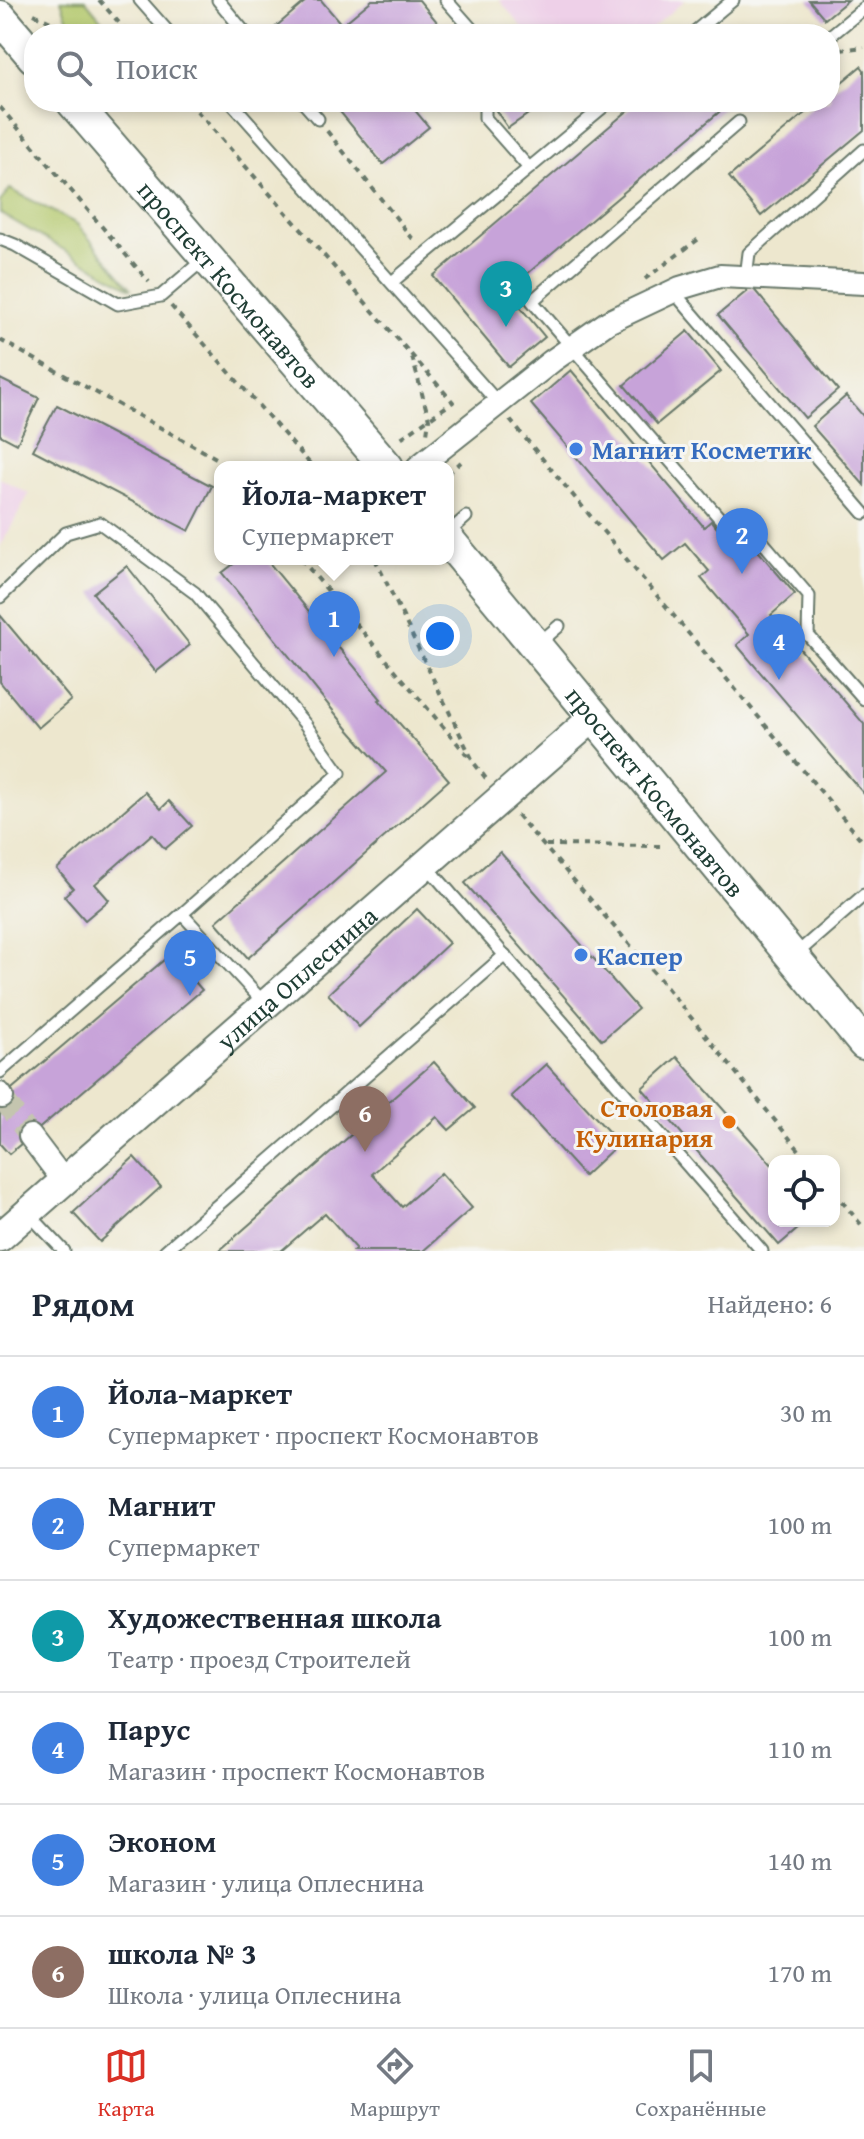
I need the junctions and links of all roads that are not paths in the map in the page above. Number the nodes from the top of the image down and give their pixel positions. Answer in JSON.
{"nodes":[{"id":1,"x":140,"y":0,"type":"edge"},
{"id":2,"x":218,"y":0,"type":"edge"},
{"id":3,"x":446,"y":0,"type":"edge"},
{"id":4,"x":733,"y":0,"type":"edge"},
{"id":5,"x":864,"y":8,"type":"edge"},
{"id":6,"x":15,"y":15,"type":"edge"},
{"id":7,"x":161,"y":24,"type":"edge"},
{"id":8,"x":238,"y":24,"type":"edge"},
{"id":9,"x":467,"y":24,"type":"edge"},
{"id":10,"x":704,"y":24,"type":"edge"},
{"id":11,"x":840,"y":28,"type":"edge"},
{"id":12,"x":24,"y":35,"type":"edge"},
{"id":13,"x":82,"y":112,"type":"edge"},
{"id":14,"x":240,"y":112,"type":"edge"},
{"id":15,"x":312,"y":112,"type":"edge"},
{"id":16,"x":485,"y":112,"type":"edge"},
{"id":17,"x":597,"y":112,"type":"edge"},
{"id":18,"x":318,"y":119,"type":"road end"},
{"id":19,"x":739,"y":122,"type":"dead end"},
{"id":20,"x":863,"y":154,"type":"edge"},
{"id":21,"x":529,"y":168,"type":"junction"},
{"id":22,"x":0,"y":239,"type":"edge"},
{"id":23,"x":207,"y":257,"type":"junction"},
{"id":24,"x":746,"y":277,"type":"junction"},
{"id":25,"x":392,"y":282,"type":"junction"},
{"id":26,"x":864,"y":283,"type":"edge"},
{"id":27,"x":673,"y":291,"type":"junction"},
{"id":28,"x":572,"y":347,"type":"junction"},
{"id":29,"x":499,"y":404,"type":"junction"},
{"id":30,"x":382,"y":461,"type":"edge"},
{"id":31,"x":425,"y":461,"type":"edge"},
{"id":32,"x":864,"y":513,"type":"edge"},
{"id":33,"x":457,"y":528,"type":"edge"},
{"id":34,"x":0,"y":597,"type":"edge"},
{"id":35,"x":864,"y":699,"type":"edge"},
{"id":36,"x":594,"y":717,"type":"junction"},
{"id":37,"x":425,"y":864,"type":"junction"},
{"id":38,"x":864,"y":895,"type":"edge"},
{"id":39,"x":182,"y":914,"type":"junction"},
{"id":40,"x":505,"y":955,"type":"junction"},
{"id":41,"x":793,"y":957,"type":"junction"},
{"id":42,"x":266,"y":1005,"type":"junction"},
{"id":43,"x":864,"y":1043,"type":"edge"},
{"id":44,"x":0,"y":1072,"type":"edge"},
{"id":45,"x":30,"y":1136,"type":"tunnel mouth"},
{"id":46,"x":64,"y":1181,"type":"junction"},
{"id":47,"x":28,"y":1213,"type":"junction"},
{"id":48,"x":0,"y":1237,"type":"edge"},
{"id":49,"x":170,"y":1250,"type":"edge"},
{"id":50,"x":64,"y":1251,"type":"edge"},
{"id":51,"x":762,"y":1251,"type":"edge"}],
"edges":[{"from":1,"to":7,"type":"lane"},
{"from":2,"to":8,"type":"lane"},
{"from":3,"to":9,"type":"lane"},
{"from":4,"to":10,"type":"lane"},
{"from":5,"to":11,"type":"lane"},
{"from":6,"to":12,"type":"main road"},
{"from":13,"to":23,"type":"main road","name":"проспект Космонавтов"},
{"from":14,"to":25,"type":"lane"},
{"from":15,"to":18,"type":"lane"},
{"from":16,"to":21,"type":"lane"},
{"from":17,"to":21,"type":"lane"},
{"from":19,"to":28,"type":"lane"},
{"from":20,"to":24,"type":"lane"},
{"from":21,"to":25,"type":"lane"},
{"from":22,"to":23,"type":"lane"},
{"from":23,"to":30,"type":"main road","name":"проспект Космонавтов"},
{"from":24,"to":26,"type":"street"},
{"from":24,"to":27,"type":"street"},
{"from":25,"to":29,"type":"lane"},
{"from":27,"to":28,"type":"street"},
{"from":27,"to":32,"type":"lane"},
{"from":28,"to":29,"type":"street"},
{"from":28,"to":35,"type":"lane"},
{"from":29,"to":31,"type":"street"},
{"from":33,"to":36,"type":"main road","name":"проспект Космонавтов"},
{"from":34,"to":39,"type":"lane"},
{"from":36,"to":37,"type":"street","name":"улица Оплеснина"},
{"from":36,"to":41,"type":"main road","name":"проспект Космонавтов"},
{"from":37,"to":40,"type":"lane"},
{"from":37,"to":42,"type":"street","name":"улица Оплеснина"},
{"from":38,"to":41,"type":"lane"},
{"from":39,"to":42,"type":"lane"},
{"from":39,"to":44,"type":"lane"},
{"from":40,"to":49,"type":"lane"},
{"from":40,"to":51,"type":"lane"},
{"from":41,"to":43,"type":"main road","name":"проспект Космонавтов"},
{"from":42,"to":46,"type":"street","name":"улица Оплеснина"},
{"from":45,"to":46,"type":"street"},
{"from":46,"to":47,"type":"street","name":"улица Оплеснина"},
{"from":47,"to":48,"type":"street","name":"улица Оплеснина"},
{"from":47,"to":50,"type":"lane"}]}
